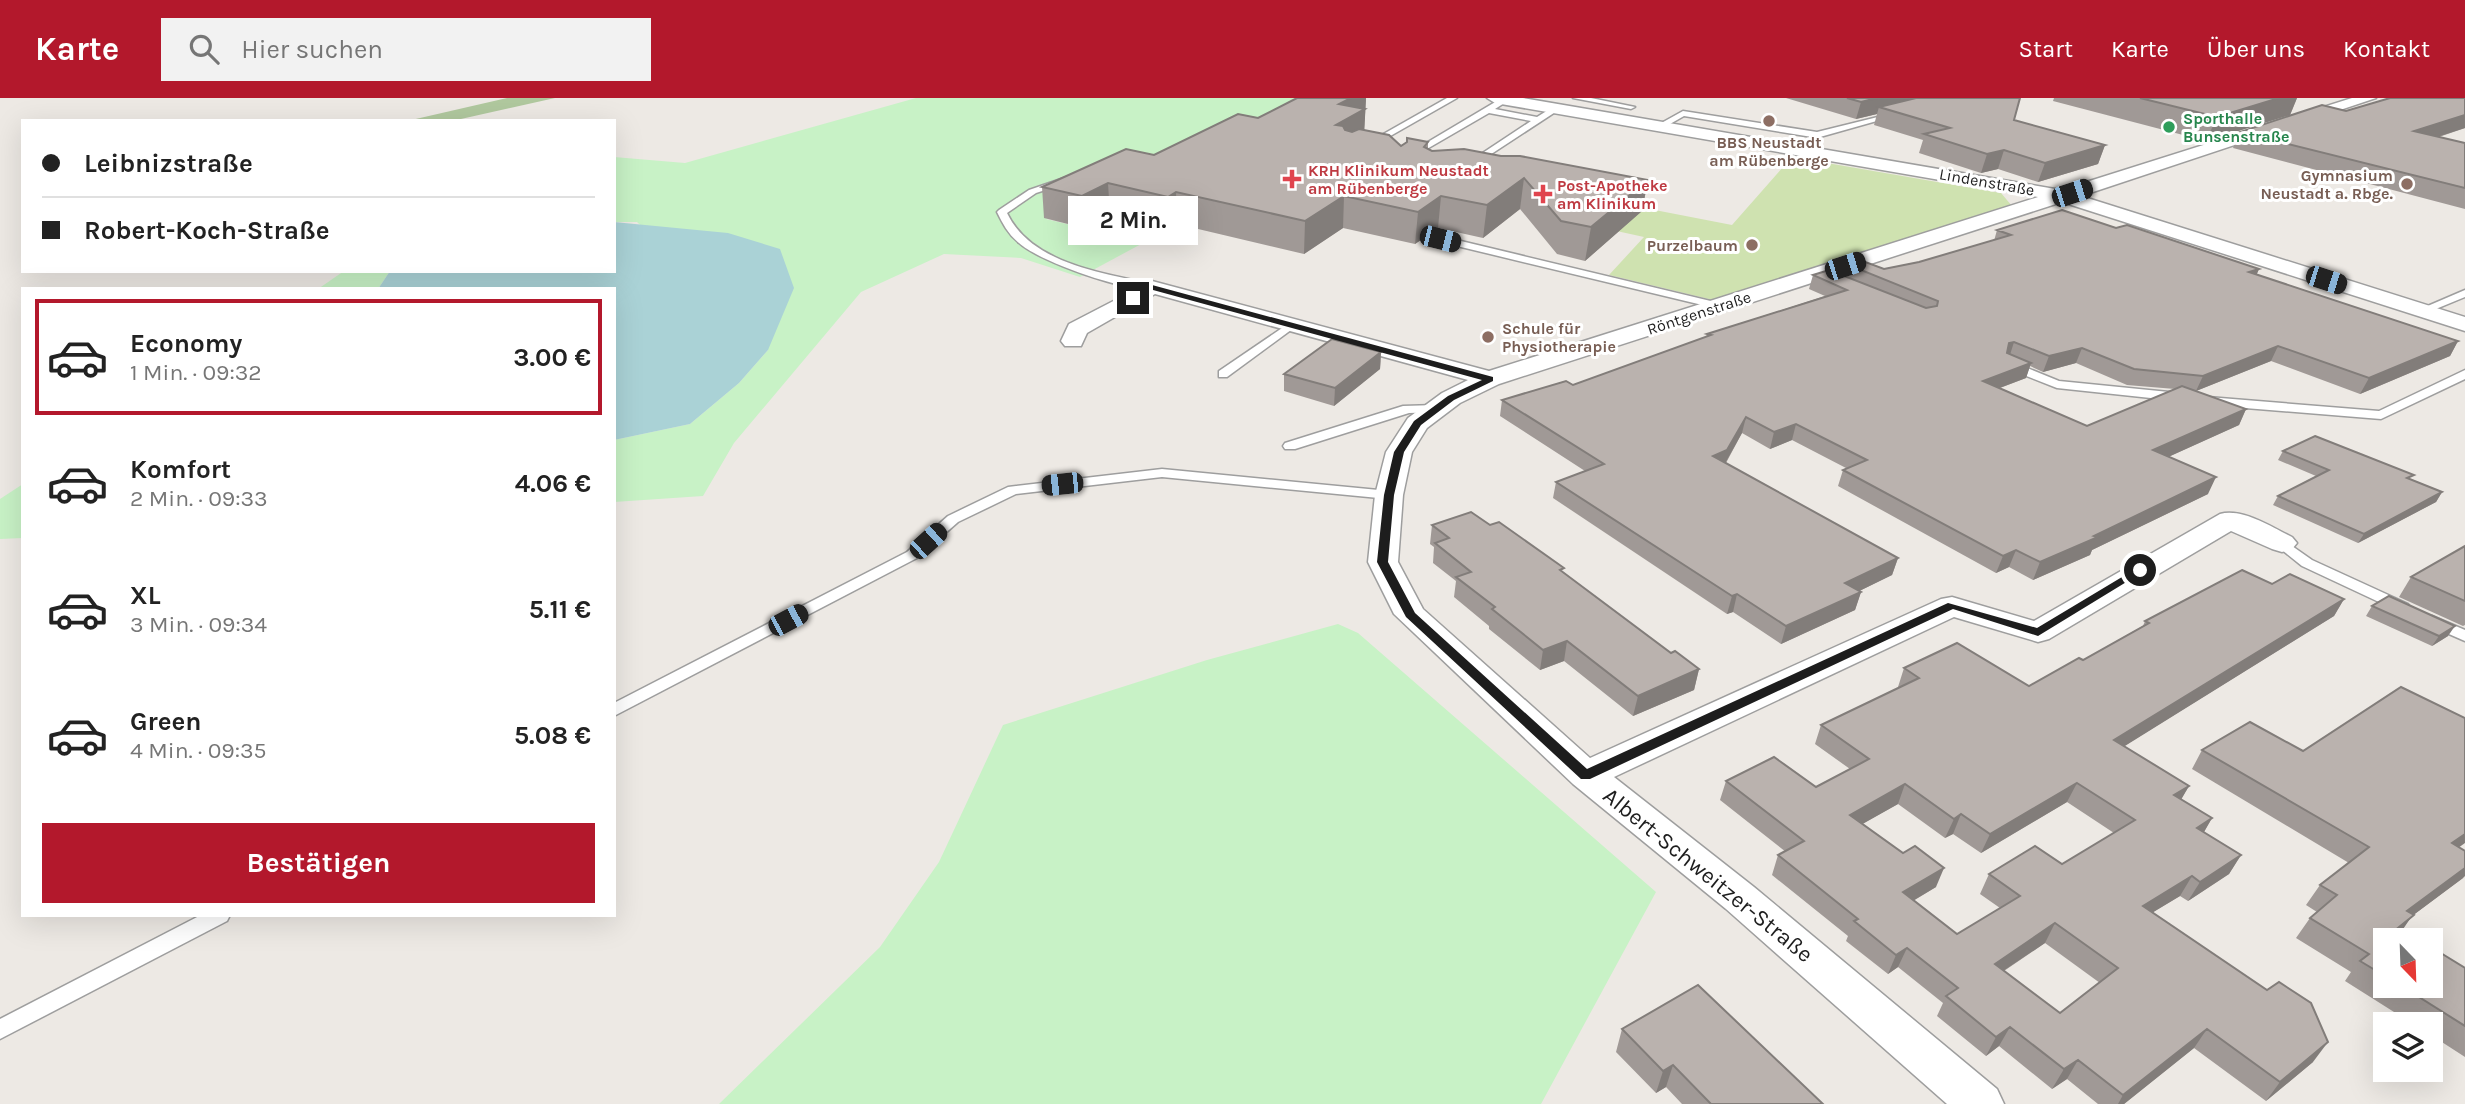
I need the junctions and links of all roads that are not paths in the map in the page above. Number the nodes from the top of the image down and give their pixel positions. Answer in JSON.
{"nodes":[{"id":1,"x":1453,"y":98,"type":"edge"},
{"id":2,"x":1577,"y":98,"type":"edge"},
{"id":3,"x":2368,"y":98,"type":"edge"},
{"id":4,"x":1495,"y":103,"type":"edge"},
{"id":5,"x":2293,"y":103,"type":"dead end"},
{"id":6,"x":1631,"y":107,"type":"dead end"},
{"id":7,"x":1556,"y":108,"type":"junction"},
{"id":8,"x":2327,"y":111,"type":"junction"},
{"id":9,"x":1909,"y":112,"type":"edge"},
{"id":10,"x":1538,"y":120,"type":"junction"},
{"id":11,"x":1813,"y":144,"type":"junction"},
{"id":12,"x":1359,"y":151,"type":"edge"},
{"id":13,"x":1422,"y":157,"type":"edge"},
{"id":14,"x":1455,"y":164,"type":"edge"},
{"id":15,"x":1076,"y":178,"type":"edge"},
{"id":16,"x":2063,"y":196,"type":"junction"},
{"id":17,"x":1440,"y":239,"type":"dead end"},
{"id":18,"x":1152,"y":287,"type":"junction"},
{"id":19,"x":2465,"y":293,"type":"edge"},
{"id":20,"x":1719,"y":306,"type":"junction"},
{"id":21,"x":2422,"y":311,"type":"junction"},
{"id":22,"x":2465,"y":324,"type":"edge"},
{"id":23,"x":1291,"y":325,"type":"junction"},
{"id":24,"x":1073,"y":341,"type":"dead end"},
{"id":25,"x":2008,"y":364,"type":"edge"},
{"id":26,"x":1223,"y":374,"type":"dead end"},
{"id":27,"x":2465,"y":374,"type":"edge"},
{"id":28,"x":1490,"y":379,"type":"junction"},
{"id":29,"x":1436,"y":409,"type":"junction"},
{"id":30,"x":1290,"y":446,"type":"dead end"},
{"id":31,"x":1389,"y":495,"type":"junction"},
{"id":32,"x":2282,"y":543,"type":"joint"},
{"id":33,"x":2465,"y":636,"type":"edge"},
{"id":34,"x":616,"y":709,"type":"edge"},
{"id":35,"x":1586,"y":775,"type":"junction"},
{"id":36,"x":216,"y":917,"type":"edge"},
{"id":37,"x":0,"y":1030,"type":"edge"},
{"id":38,"x":1980,"y":1104,"type":"edge"}],
"edges":[{"from":1,"to":12,"type":"lane"},
{"from":2,"to":6,"type":"lane"},
{"from":3,"to":8,"type":"street","name":"Röntgenstraße"},
{"from":4,"to":7,"type":"street","name":"Lindenstraße"},
{"from":4,"to":10,"type":"lane"},
{"from":4,"to":13,"type":"lane"},
{"from":5,"to":8,"type":"street"},
{"from":7,"to":10,"type":"lane"},
{"from":7,"to":11,"type":"street","name":"Lindenstraße"},
{"from":8,"to":16,"type":"street","name":"Röntgenstraße"},
{"from":9,"to":11,"type":"lane"},
{"from":10,"to":14,"type":"lane"},
{"from":11,"to":16,"type":"street","name":"Lindenstraße"},
{"from":15,"to":18,"type":"lane"},
{"from":16,"to":20,"type":"street","name":"Röntgenstraße"},
{"from":16,"to":21,"type":"street","name":"Lindenstraße"},
{"from":17,"to":20,"type":"lane"},
{"from":18,"to":23,"type":"street"},
{"from":18,"to":24,"type":"street"},
{"from":19,"to":21,"type":"lane"},
{"from":20,"to":28,"type":"street","name":"Röntgenstraße"},
{"from":21,"to":22,"type":"street","name":"Lindenstraße"},
{"from":23,"to":26,"type":"lane"},
{"from":23,"to":28,"type":"street"},
{"from":25,"to":27,"type":"lane"},
{"from":28,"to":29,"type":"street","name":"Röntgenstraße"},
{"from":29,"to":30,"type":"lane"},
{"from":29,"to":31,"type":"street","name":"Röntgenstraße"},
{"from":31,"to":34,"type":"lane"},
{"from":31,"to":35,"type":"street","name":"Albert-Schweitzer-Straße"},
{"from":32,"to":33,"type":"lane"},
{"from":32,"to":35,"type":"street"},
{"from":35,"to":38,"type":"street","name":"Albert-Schweitzer-Straße"},
{"from":36,"to":37,"type":"lane"}]}
